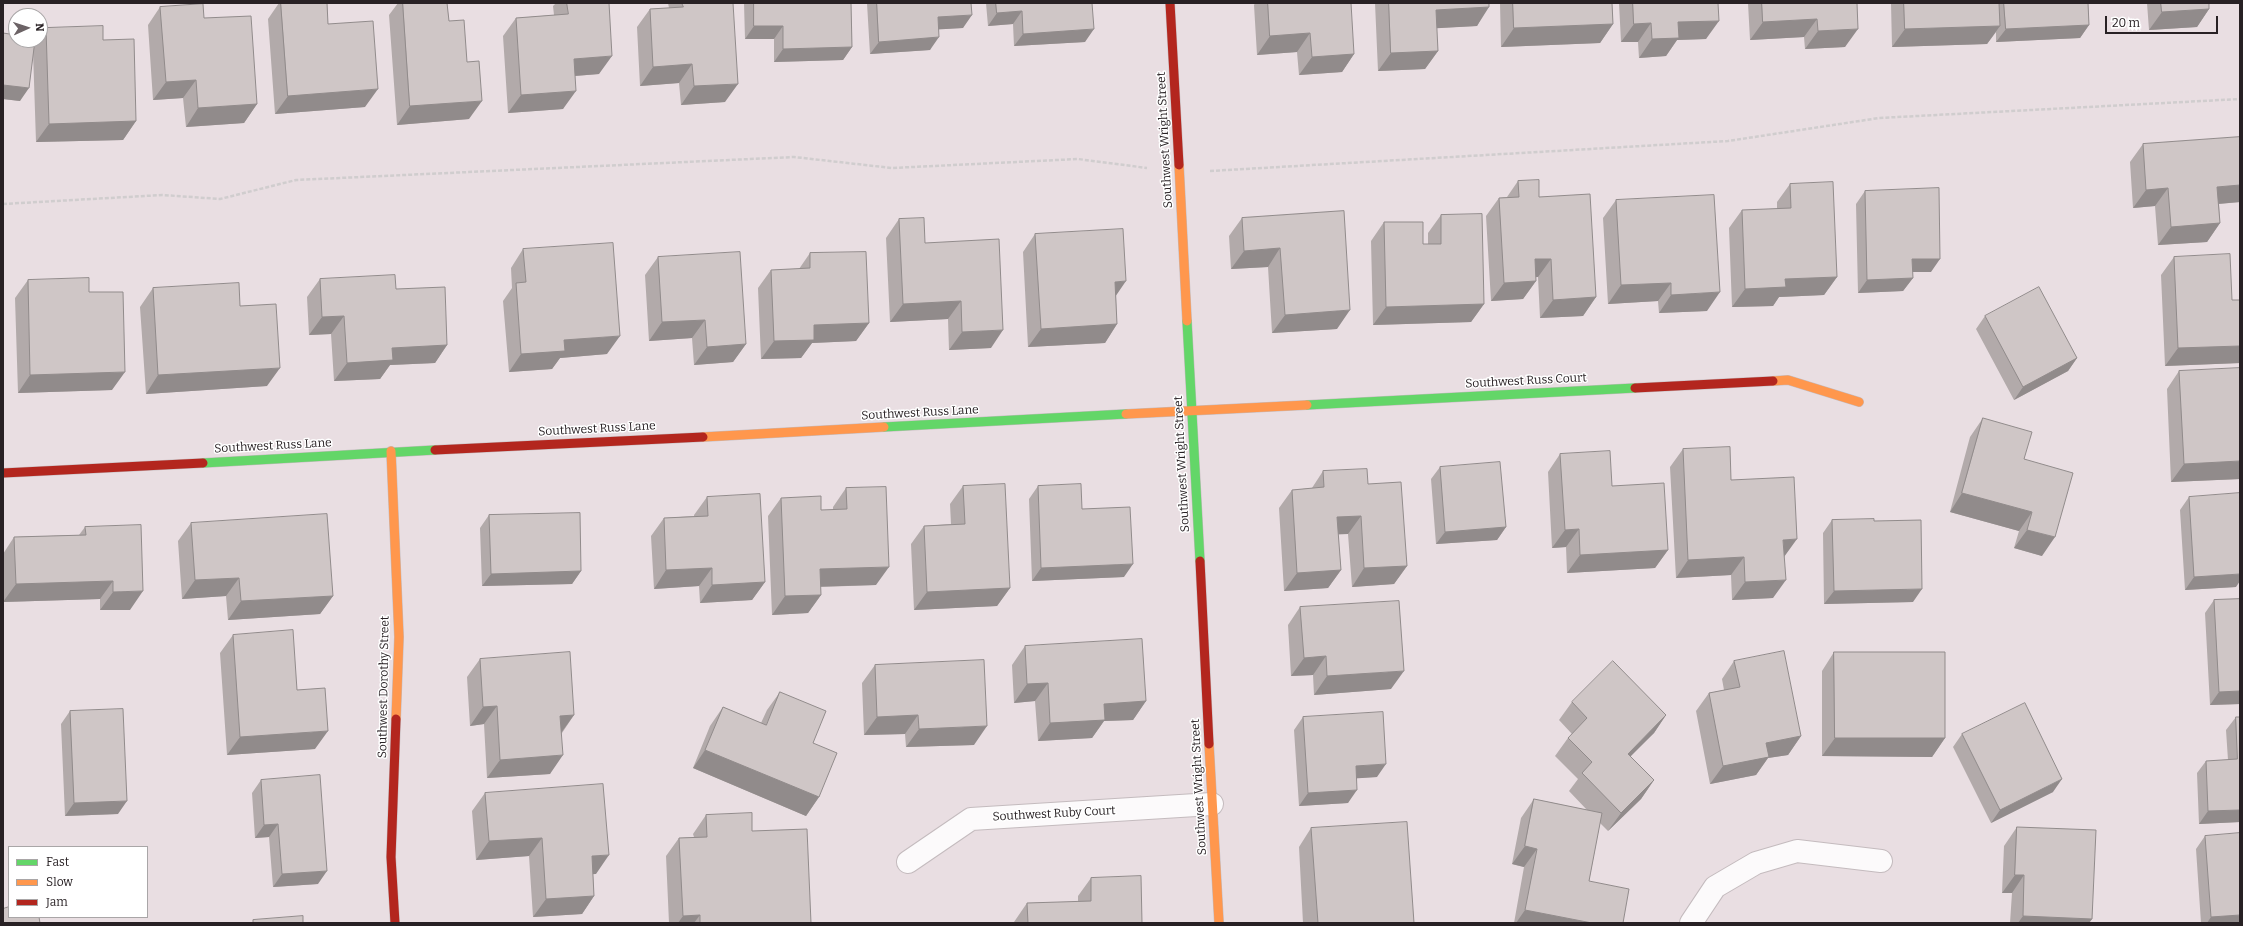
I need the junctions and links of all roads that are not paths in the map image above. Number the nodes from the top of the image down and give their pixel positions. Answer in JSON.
{"nodes":[{"id":1,"x":1170,"y":3,"type":"edge"},
{"id":2,"x":1859,"y":402,"type":"dead end"},
{"id":3,"x":1192,"y":411,"type":"junction"},
{"id":4,"x":391,"y":451,"type":"junction"},
{"id":5,"x":3,"y":473,"type":"edge"},
{"id":6,"x":1212,"y":804,"type":"junction"},
{"id":7,"x":1881,"y":861,"type":"dead end"},
{"id":8,"x":908,"y":862,"type":"dead end"},
{"id":9,"x":395,"y":923,"type":"edge"},
{"id":10,"x":1219,"y":923,"type":"edge"},
{"id":11,"x":1691,"y":923,"type":"edge"}],
"edges":[{"from":1,"to":3,"type":"street","name":"Southwest Wright Street"},
{"from":2,"to":3,"type":"street","name":"Southwest Russ Court"},
{"from":3,"to":4,"type":"street","name":"Southwest Russ Lane"},
{"from":3,"to":6,"type":"street","name":"Southwest Wright Street"},
{"from":4,"to":5,"type":"street","name":"Southwest Russ Lane"},
{"from":4,"to":9,"type":"street","name":"Southwest Dorothy Street"},
{"from":6,"to":8,"type":"street","name":"Southwest Ruby Court"},
{"from":6,"to":10,"type":"street","name":"Southwest Wright Street"},
{"from":7,"to":11,"type":"street"}]}
